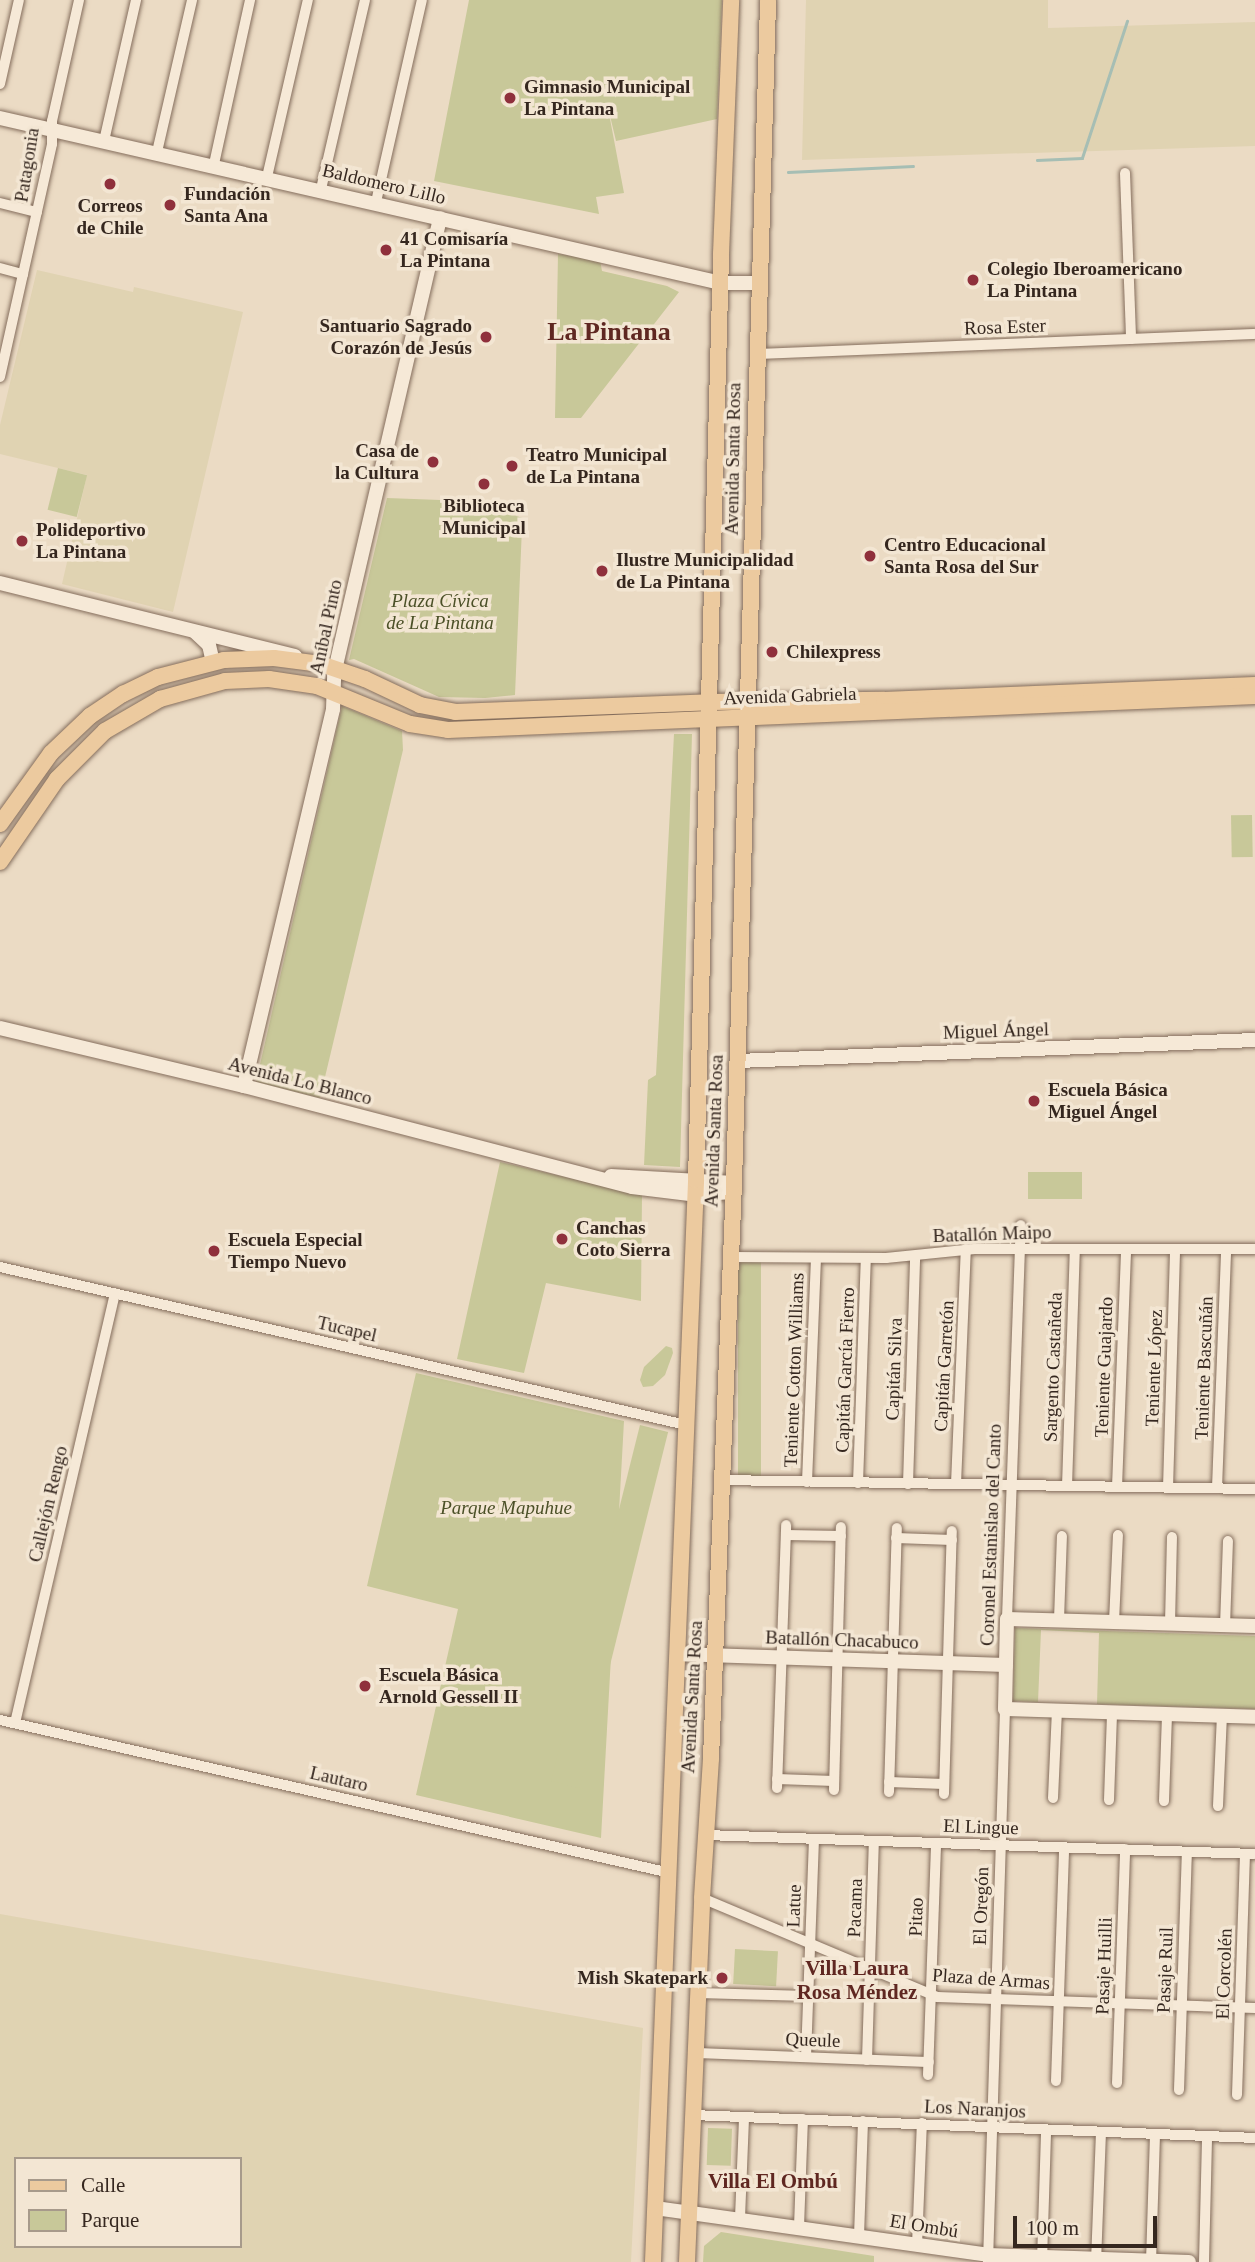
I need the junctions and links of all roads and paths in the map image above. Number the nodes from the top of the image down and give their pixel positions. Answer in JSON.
{"nodes":[{"id":1,"x":19,"y":0,"type":"edge"},
{"id":2,"x":79,"y":0,"type":"edge"},
{"id":3,"x":136,"y":0,"type":"edge"},
{"id":4,"x":192,"y":0,"type":"edge"},
{"id":5,"x":250,"y":0,"type":"edge"},
{"id":6,"x":307,"y":0,"type":"edge"},
{"id":7,"x":365,"y":0,"type":"edge"},
{"id":8,"x":422,"y":0,"type":"edge"},
{"id":9,"x":731,"y":0,"type":"edge"},
{"id":10,"x":768,"y":0,"type":"edge"},
{"id":11,"x":0,"y":84,"type":"edge"},
{"id":12,"x":0,"y":118,"type":"edge"},
{"id":13,"x":52,"y":130,"type":"junction"},
{"id":14,"x":103,"y":141,"type":"junction"},
{"id":15,"x":157,"y":152,"type":"junction"},
{"id":16,"x":214,"y":164,"type":"junction"},
{"id":17,"x":1125,"y":173,"type":"dead end"},
{"id":18,"x":267,"y":177,"type":"junction"},
{"id":19,"x":321,"y":190,"type":"junction"},
{"id":20,"x":376,"y":202,"type":"junction"},
{"id":21,"x":0,"y":203,"type":"edge"},
{"id":22,"x":37,"y":212,"type":"junction"},
{"id":23,"x":440,"y":218,"type":"junction"},
{"id":24,"x":0,"y":268,"type":"edge"},
{"id":25,"x":23,"y":274,"type":"junction"},
{"id":26,"x":721,"y":283,"type":"junction"},
{"id":27,"x":758,"y":283,"type":"junction"},
{"id":28,"x":1255,"y":334,"type":"edge"},
{"id":29,"x":4,"y":339,"type":"edge"},
{"id":30,"x":1131,"y":339,"type":"junction"},
{"id":31,"x":757,"y":354,"type":"junction"},
{"id":32,"x":0,"y":377,"type":"edge"},
{"id":33,"x":0,"y":583,"type":"edge"},
{"id":34,"x":194,"y":632,"type":"junction"},
{"id":35,"x":306,"y":661,"type":"junction"},
{"id":36,"x":213,"y":662,"type":"junction"},
{"id":37,"x":335,"y":667,"type":"junction"},
{"id":38,"x":225,"y":681,"type":"junction"},
{"id":39,"x":1255,"y":685,"type":"edge"},
{"id":40,"x":333,"y":691,"type":"junction"},
{"id":41,"x":1255,"y":696,"type":"edge"},
{"id":42,"x":710,"y":702,"type":"junction"},
{"id":43,"x":749,"y":702,"type":"junction"},
{"id":44,"x":749,"y":719,"type":"junction"},
{"id":45,"x":710,"y":721,"type":"junction"},
{"id":46,"x":3,"y":819,"type":"edge"},
{"id":47,"x":24,"y":827,"type":"junction"},
{"id":48,"x":0,"y":862,"type":"edge"},
{"id":49,"x":0,"y":1028,"type":"edge"},
{"id":50,"x":1255,"y":1040,"type":"edge"},
{"id":51,"x":738,"y":1061,"type":"junction"},
{"id":52,"x":244,"y":1086,"type":"junction"},
{"id":53,"x":696,"y":1188,"type":"junction"},
{"id":54,"x":734,"y":1188,"type":"junction"},
{"id":55,"x":1021,"y":1225,"type":"dead end"},
{"id":56,"x":966,"y":1249,"type":"junction"},
{"id":57,"x":1020,"y":1249,"type":"junction"},
{"id":58,"x":1075,"y":1249,"type":"junction"},
{"id":59,"x":1126,"y":1249,"type":"junction"},
{"id":60,"x":1175,"y":1249,"type":"junction"},
{"id":61,"x":1226,"y":1249,"type":"junction"},
{"id":62,"x":1255,"y":1250,"type":"edge"},
{"id":63,"x":915,"y":1256,"type":"junction"},
{"id":64,"x":731,"y":1257,"type":"junction"},
{"id":65,"x":816,"y":1258,"type":"junction"},
{"id":66,"x":866,"y":1258,"type":"junction"},
{"id":67,"x":0,"y":1267,"type":"edge"},
{"id":68,"x":115,"y":1293,"type":"junction"},
{"id":69,"x":686,"y":1425,"type":"junction"},
{"id":70,"x":721,"y":1480,"type":"junction"},
{"id":71,"x":807,"y":1482,"type":"junction"},
{"id":72,"x":858,"y":1483,"type":"junction"},
{"id":73,"x":908,"y":1484,"type":"junction"},
{"id":74,"x":956,"y":1484,"type":"junction"},
{"id":75,"x":1012,"y":1485,"type":"junction"},
{"id":76,"x":1067,"y":1486,"type":"junction"},
{"id":77,"x":1118,"y":1487,"type":"junction"},
{"id":78,"x":1168,"y":1488,"type":"junction"},
{"id":79,"x":1217,"y":1488,"type":"junction"},
{"id":80,"x":1255,"y":1489,"type":"edge"},
{"id":81,"x":1118,"y":1535,"type":"dead end"},
{"id":82,"x":1062,"y":1536,"type":"dead end"},
{"id":83,"x":1172,"y":1537,"type":"dead end"},
{"id":84,"x":1228,"y":1541,"type":"dead end"},
{"id":85,"x":1007,"y":1619,"type":"junction"},
{"id":86,"x":1059,"y":1620,"type":"junction"},
{"id":87,"x":1114,"y":1622,"type":"junction"},
{"id":88,"x":1170,"y":1624,"type":"junction"},
{"id":89,"x":1225,"y":1626,"type":"junction"},
{"id":90,"x":1255,"y":1626,"type":"edge"},
{"id":91,"x":677,"y":1654,"type":"junction"},
{"id":92,"x":709,"y":1655,"type":"junction"},
{"id":93,"x":782,"y":1658,"type":"junction"},
{"id":94,"x":838,"y":1660,"type":"junction"},
{"id":95,"x":893,"y":1661,"type":"junction"},
{"id":96,"x":948,"y":1663,"type":"junction"},
{"id":97,"x":1006,"y":1665,"type":"junction"},
{"id":98,"x":1005,"y":1709,"type":"junction"},
{"id":99,"x":1057,"y":1710,"type":"junction"},
{"id":100,"x":1112,"y":1712,"type":"junction"},
{"id":101,"x":1167,"y":1714,"type":"junction"},
{"id":102,"x":1222,"y":1716,"type":"junction"},
{"id":103,"x":1255,"y":1717,"type":"edge"},
{"id":104,"x":0,"y":1720,"type":"edge"},
{"id":105,"x":15,"y":1723,"type":"junction"},
{"id":106,"x":1053,"y":1798,"type":"dead end"},
{"id":107,"x":1109,"y":1800,"type":"dead end"},
{"id":108,"x":1164,"y":1801,"type":"dead end"},
{"id":109,"x":1218,"y":1806,"type":"dead end"},
{"id":110,"x":705,"y":1835,"type":"junction"},
{"id":111,"x":814,"y":1839,"type":"junction"},
{"id":112,"x":874,"y":1841,"type":"junction"},
{"id":113,"x":936,"y":1843,"type":"junction"},
{"id":114,"x":1000,"y":1845,"type":"junction"},
{"id":115,"x":1064,"y":1847,"type":"junction"},
{"id":116,"x":1125,"y":1850,"type":"junction"},
{"id":117,"x":1186,"y":1852,"type":"junction"},
{"id":118,"x":1250,"y":1854,"type":"edge"},
{"id":119,"x":670,"y":1873,"type":"junction"},
{"id":120,"x":702,"y":1898,"type":"junction"},
{"id":121,"x":810,"y":1944,"type":"junction"},
{"id":122,"x":870,"y":1970,"type":"junction"},
{"id":123,"x":698,"y":1993,"type":"junction"},
{"id":124,"x":808,"y":1996,"type":"junction"},
{"id":125,"x":931,"y":1996,"type":"junction"},
{"id":126,"x":996,"y":2000,"type":"junction"},
{"id":127,"x":1059,"y":2002,"type":"junction"},
{"id":128,"x":1120,"y":2003,"type":"junction"},
{"id":129,"x":1182,"y":2005,"type":"junction"},
{"id":130,"x":1240,"y":2007,"type":"junction"},
{"id":131,"x":1255,"y":2008,"type":"edge"},
{"id":132,"x":696,"y":2053,"type":"junction"},
{"id":133,"x":806,"y":2057,"type":"junction"},
{"id":134,"x":867,"y":2060,"type":"junction"},
{"id":135,"x":929,"y":2062,"type":"junction"},
{"id":136,"x":928,"y":2075,"type":"dead end"},
{"id":137,"x":1056,"y":2081,"type":"dead end"},
{"id":138,"x":1117,"y":2083,"type":"dead end"},
{"id":139,"x":1179,"y":2090,"type":"dead end"},
{"id":140,"x":1237,"y":2095,"type":"dead end"},
{"id":141,"x":693,"y":2115,"type":"junction"},
{"id":142,"x":744,"y":2117,"type":"junction"},
{"id":143,"x":803,"y":2119,"type":"junction"},
{"id":144,"x":863,"y":2121,"type":"junction"},
{"id":145,"x":922,"y":2123,"type":"junction"},
{"id":146,"x":992,"y":2129,"type":"junction"},
{"id":147,"x":1046,"y":2131,"type":"junction"},
{"id":148,"x":1101,"y":2133,"type":"junction"},
{"id":149,"x":1155,"y":2135,"type":"junction"},
{"id":150,"x":1207,"y":2137,"type":"junction"},
{"id":151,"x":1255,"y":2138,"type":"edge"},
{"id":152,"x":655,"y":2208,"type":"junction"},
{"id":153,"x":689,"y":2210,"type":"junction"},
{"id":154,"x":740,"y":2218,"type":"junction"},
{"id":155,"x":799,"y":2227,"type":"junction"},
{"id":156,"x":859,"y":2236,"type":"junction"},
{"id":157,"x":917,"y":2245,"type":"junction"},
{"id":158,"x":988,"y":2259,"type":"edge"},
{"id":159,"x":1042,"y":2260,"type":"edge"},
{"id":160,"x":1096,"y":2260,"type":"edge"},
{"id":161,"x":1151,"y":2261,"type":"edge"},
{"id":162,"x":653,"y":2262,"type":"edge"},
{"id":163,"x":687,"y":2262,"type":"edge"},
{"id":164,"x":1189,"y":2262,"type":"edge"},
{"id":165,"x":1204,"y":2262,"type":"edge"}],
"edges":[{"from":1,"to":11,"type":"street"},
{"from":2,"to":13,"type":"street","name":"Patagonia"},
{"from":3,"to":14,"type":"street"},
{"from":4,"to":15,"type":"street"},
{"from":5,"to":16,"type":"street"},
{"from":6,"to":18,"type":"street"},
{"from":7,"to":19,"type":"street"},
{"from":8,"to":20,"type":"street"},
{"from":9,"to":26,"type":"main road","name":"Avenida Santa Rosa"},
{"from":10,"to":27,"type":"main road","name":"Avenida Santa Rosa"},
{"from":12,"to":13,"type":"street","name":"Baldomero Lillo"},
{"from":13,"to":14,"type":"street","name":"Baldomero Lillo"},
{"from":13,"to":22,"type":"street","name":"Patagonia"},
{"from":14,"to":15,"type":"street","name":"Baldomero Lillo"},
{"from":15,"to":16,"type":"street","name":"Baldomero Lillo"},
{"from":16,"to":18,"type":"street","name":"Baldomero Lillo"},
{"from":17,"to":30,"type":"street"},
{"from":18,"to":19,"type":"street","name":"Baldomero Lillo"},
{"from":19,"to":20,"type":"street","name":"Baldomero Lillo"},
{"from":20,"to":23,"type":"street","name":"Baldomero Lillo"},
{"from":21,"to":22,"type":"street"},
{"from":22,"to":25,"type":"street","name":"Patagonia"},
{"from":23,"to":26,"type":"street","name":"Baldomero Lillo"},
{"from":23,"to":37,"type":"street","name":"Aníbal Pinto"},
{"from":24,"to":25,"type":"street"},
{"from":25,"to":29,"type":"street","name":"Patagonia"},
{"from":26,"to":27,"type":"street","name":"Baldomero Lillo"},
{"from":26,"to":42,"type":"main road","name":"Avenida Santa Rosa"},
{"from":27,"to":31,"type":"main road","name":"Avenida Santa Rosa"},
{"from":28,"to":30,"type":"street","name":"Rosa Ester"},
{"from":29,"to":32,"type":"street","name":"Patagonia"},
{"from":30,"to":31,"type":"street","name":"Rosa Ester"},
{"from":31,"to":43,"type":"main road","name":"Avenida Santa Rosa"},
{"from":33,"to":34,"type":"street"},
{"from":34,"to":35,"type":"street"},
{"from":34,"to":36,"type":"street"},
{"from":35,"to":36,"type":"main road","name":"Avenida Gabriela"},
{"from":35,"to":37,"type":"main road","name":"Avenida Gabriela"},
{"from":36,"to":38,"type":"main road"},
{"from":36,"to":46,"type":"main road","name":"Avenida Gabriela"},
{"from":37,"to":40,"type":"street","name":"Aníbal Pinto"},
{"from":37,"to":42,"type":"main road","name":"Avenida Gabriela"},
{"from":38,"to":40,"type":"main road","name":"Avenida Gabriela"},
{"from":38,"to":47,"type":"main road","name":"Avenida Gabriela"},
{"from":39,"to":43,"type":"main road","name":"Avenida Gabriela"},
{"from":40,"to":45,"type":"main road","name":"Avenida Gabriela"},
{"from":40,"to":52,"type":"street","name":"Aníbal Pinto"},
{"from":41,"to":44,"type":"main road","name":"Avenida Gabriela"},
{"from":42,"to":43,"type":"main road","name":"Avenida Gabriela"},
{"from":42,"to":45,"type":"main road","name":"Avenida Santa Rosa"},
{"from":43,"to":44,"type":"main road","name":"Avenida Santa Rosa"},
{"from":44,"to":45,"type":"main road","name":"Avenida Gabriela"},
{"from":44,"to":51,"type":"main road","name":"Avenida Santa Rosa"},
{"from":45,"to":53,"type":"main road","name":"Avenida Santa Rosa"},
{"from":46,"to":47,"type":"main road"},
{"from":47,"to":48,"type":"main road","name":"Avenida Gabriela"},
{"from":49,"to":52,"type":"street","name":"Avenida Lo Blanco"},
{"from":50,"to":51,"type":"street","name":"Miguel Ángel"},
{"from":51,"to":54,"type":"main road","name":"Avenida Santa Rosa"},
{"from":52,"to":53,"type":"street","name":"Avenida Lo Blanco"},
{"from":53,"to":54,"type":"street","name":"Avenida Lo Blanco"},
{"from":53,"to":69,"type":"main road","name":"Avenida Santa Rosa"},
{"from":54,"to":64,"type":"main road","name":"Avenida Santa Rosa"},
{"from":55,"to":57,"type":"street","name":"Coronel Estanislao del Canto"},
{"from":56,"to":57,"type":"street","name":"Batallón Maipo"},
{"from":56,"to":63,"type":"street","name":"Batallón Maipo"},
{"from":56,"to":74,"type":"street","name":"Capitán Garretón"},
{"from":57,"to":58,"type":"street","name":"Batallón Maipo"},
{"from":57,"to":75,"type":"street","name":"Coronel Estanislao del Canto"},
{"from":58,"to":59,"type":"street","name":"Batallón Maipo"},
{"from":58,"to":76,"type":"street","name":"Sargento Castañeda"},
{"from":59,"to":60,"type":"street","name":"Batallón Maipo"},
{"from":59,"to":77,"type":"street","name":"Teniente Guajardo"},
{"from":60,"to":61,"type":"street","name":"Batallón Maipo"},
{"from":60,"to":78,"type":"street","name":"Teniente López"},
{"from":61,"to":62,"type":"street","name":"Batallón Maipo"},
{"from":61,"to":79,"type":"street","name":"Teniente Bascuñán"},
{"from":63,"to":66,"type":"street","name":"Batallón Maipo"},
{"from":63,"to":73,"type":"street","name":"Capitán Silva"},
{"from":64,"to":65,"type":"street","name":"Batallón Maipo"},
{"from":64,"to":70,"type":"main road","name":"Avenida Santa Rosa"},
{"from":65,"to":66,"type":"street","name":"Batallón Maipo"},
{"from":65,"to":71,"type":"street","name":"Teniente Cotton Williams"},
{"from":66,"to":72,"type":"street","name":"Capitán García Fierro"},
{"from":67,"to":68,"type":"street","name":"Tucapel"},
{"from":68,"to":69,"type":"street","name":"Tucapel"},
{"from":68,"to":105,"type":"street","name":"Callejón Rengo"},
{"from":69,"to":91,"type":"main road","name":"Avenida Santa Rosa"},
{"from":70,"to":71,"type":"street"},
{"from":70,"to":92,"type":"main road","name":"Avenida Santa Rosa"},
{"from":71,"to":72,"type":"street"},
{"from":72,"to":73,"type":"street"},
{"from":73,"to":74,"type":"street"},
{"from":74,"to":75,"type":"street"},
{"from":75,"to":76,"type":"street"},
{"from":75,"to":85,"type":"street","name":"Coronel Estanislao del Canto"},
{"from":76,"to":77,"type":"street"},
{"from":77,"to":78,"type":"street"},
{"from":78,"to":79,"type":"street"},
{"from":79,"to":80,"type":"street"},
{"from":81,"to":87,"type":"street"},
{"from":82,"to":86,"type":"street"},
{"from":83,"to":88,"type":"street"},
{"from":84,"to":89,"type":"street"},
{"from":85,"to":86,"type":"street"},
{"from":85,"to":97,"type":"street","name":"Coronel Estanislao del Canto"},
{"from":86,"to":87,"type":"street"},
{"from":87,"to":88,"type":"street"},
{"from":88,"to":89,"type":"street"},
{"from":89,"to":90,"type":"street"},
{"from":91,"to":92,"type":"street","name":"Batallón Chacabuco"},
{"from":91,"to":119,"type":"main road","name":"Avenida Santa Rosa"},
{"from":92,"to":93,"type":"street","name":"Batallón Chacabuco"},
{"from":92,"to":110,"type":"main road","name":"Avenida Santa Rosa"},
{"from":93,"to":94,"type":"street","name":"Batallón Chacabuco"},
{"from":93,"to":94,"type":"street"},
{"from":93,"to":94,"type":"street"},
{"from":94,"to":95,"type":"street","name":"Batallón Chacabuco"},
{"from":95,"to":96,"type":"street","name":"Batallón Chacabuco"},
{"from":95,"to":96,"type":"street"},
{"from":95,"to":96,"type":"street"},
{"from":96,"to":97,"type":"street","name":"Batallón Chacabuco"},
{"from":97,"to":98,"type":"street","name":"Coronel Estanislao del Canto"},
{"from":98,"to":99,"type":"street"},
{"from":98,"to":114,"type":"street","name":"Coronel Estanislao del Canto"},
{"from":99,"to":100,"type":"street"},
{"from":99,"to":106,"type":"street"},
{"from":100,"to":101,"type":"street"},
{"from":100,"to":107,"type":"street"},
{"from":101,"to":102,"type":"street"},
{"from":101,"to":108,"type":"street"},
{"from":102,"to":103,"type":"street"},
{"from":102,"to":109,"type":"street"},
{"from":104,"to":105,"type":"street","name":"Lautaro"},
{"from":105,"to":119,"type":"street","name":"Lautaro"},
{"from":110,"to":111,"type":"street","name":"El Lingue"},
{"from":110,"to":120,"type":"main road","name":"Avenida Santa Rosa"},
{"from":111,"to":112,"type":"street","name":"El Lingue"},
{"from":111,"to":121,"type":"street","name":"Latue"},
{"from":112,"to":113,"type":"street","name":"El Lingue"},
{"from":112,"to":122,"type":"street","name":"Pacama"},
{"from":113,"to":114,"type":"street","name":"El Lingue"},
{"from":113,"to":125,"type":"street","name":"Pitao"},
{"from":114,"to":115,"type":"street","name":"El Lingue"},
{"from":114,"to":126,"type":"street","name":"El Oregón"},
{"from":115,"to":116,"type":"street","name":"El Lingue"},
{"from":115,"to":127,"type":"street"},
{"from":116,"to":117,"type":"street","name":"El Lingue"},
{"from":116,"to":128,"type":"street","name":"Pasaje Huilli"},
{"from":117,"to":118,"type":"street","name":"El Lingue"},
{"from":117,"to":129,"type":"street","name":"Pasaje Ruil"},
{"from":118,"to":130,"type":"street","name":"El Corcolén"},
{"from":119,"to":152,"type":"main road","name":"Avenida Santa Rosa"},
{"from":120,"to":121,"type":"street","name":"Plaza de Armas"},
{"from":120,"to":123,"type":"main road","name":"Avenida Santa Rosa"},
{"from":121,"to":122,"type":"street","name":"Plaza de Armas"},
{"from":121,"to":124,"type":"street","name":"Latue"},
{"from":122,"to":125,"type":"street","name":"Plaza de Armas"},
{"from":122,"to":134,"type":"street","name":"Pacama"},
{"from":123,"to":124,"type":"street"},
{"from":123,"to":132,"type":"main road","name":"Avenida Santa Rosa"},
{"from":124,"to":133,"type":"street","name":"Latue"},
{"from":125,"to":126,"type":"street","name":"Plaza de Armas"},
{"from":125,"to":135,"type":"street","name":"Pitao"},
{"from":126,"to":127,"type":"street","name":"Plaza de Armas"},
{"from":126,"to":146,"type":"street","name":"El Oregón"},
{"from":127,"to":128,"type":"street","name":"Plaza de Armas"},
{"from":127,"to":137,"type":"street"},
{"from":128,"to":129,"type":"street","name":"Plaza de Armas"},
{"from":128,"to":138,"type":"street","name":"Pasaje Huilli"},
{"from":129,"to":130,"type":"street","name":"Plaza de Armas"},
{"from":129,"to":139,"type":"street","name":"Pasaje Ruil"},
{"from":130,"to":131,"type":"street","name":"Plaza de Armas"},
{"from":130,"to":140,"type":"street","name":"El Corcolén"},
{"from":132,"to":133,"type":"street","name":"Queule"},
{"from":132,"to":141,"type":"main road","name":"Avenida Santa Rosa"},
{"from":133,"to":134,"type":"street","name":"Queule"},
{"from":134,"to":135,"type":"street","name":"Queule"},
{"from":135,"to":136,"type":"street","name":"Pitao"},
{"from":141,"to":142,"type":"street","name":"Los Naranjos"},
{"from":141,"to":153,"type":"main road","name":"Avenida Santa Rosa"},
{"from":142,"to":143,"type":"street","name":"Los Naranjos"},
{"from":142,"to":154,"type":"street"},
{"from":143,"to":144,"type":"street","name":"Los Naranjos"},
{"from":143,"to":155,"type":"street"},
{"from":144,"to":145,"type":"street","name":"Los Naranjos"},
{"from":144,"to":156,"type":"street"},
{"from":145,"to":146,"type":"street","name":"Los Naranjos"},
{"from":145,"to":157,"type":"street"},
{"from":146,"to":147,"type":"street","name":"Los Naranjos"},
{"from":146,"to":158,"type":"street","name":"El Oregón"},
{"from":147,"to":148,"type":"street","name":"Los Naranjos"},
{"from":147,"to":159,"type":"street"},
{"from":148,"to":149,"type":"street","name":"Los Naranjos"},
{"from":148,"to":160,"type":"street"},
{"from":149,"to":150,"type":"street","name":"Los Naranjos"},
{"from":149,"to":161,"type":"street"},
{"from":150,"to":151,"type":"street","name":"Los Naranjos"},
{"from":150,"to":165,"type":"street"},
{"from":152,"to":153,"type":"street","name":"El Ombú"},
{"from":152,"to":162,"type":"main road","name":"Avenida Santa Rosa"},
{"from":153,"to":154,"type":"street","name":"El Ombú"},
{"from":153,"to":163,"type":"main road","name":"Avenida Santa Rosa"},
{"from":154,"to":155,"type":"street","name":"El Ombú"},
{"from":155,"to":156,"type":"street","name":"El Ombú"},
{"from":156,"to":157,"type":"street","name":"El Ombú"},
{"from":157,"to":158,"type":"street","name":"El Ombú"},
{"from":158,"to":159,"type":"street","name":"El Ombú"},
{"from":159,"to":160,"type":"street","name":"El Ombú"},
{"from":160,"to":161,"type":"street","name":"El Ombú"},
{"from":161,"to":164,"type":"street","name":"El Ombú"}]}
